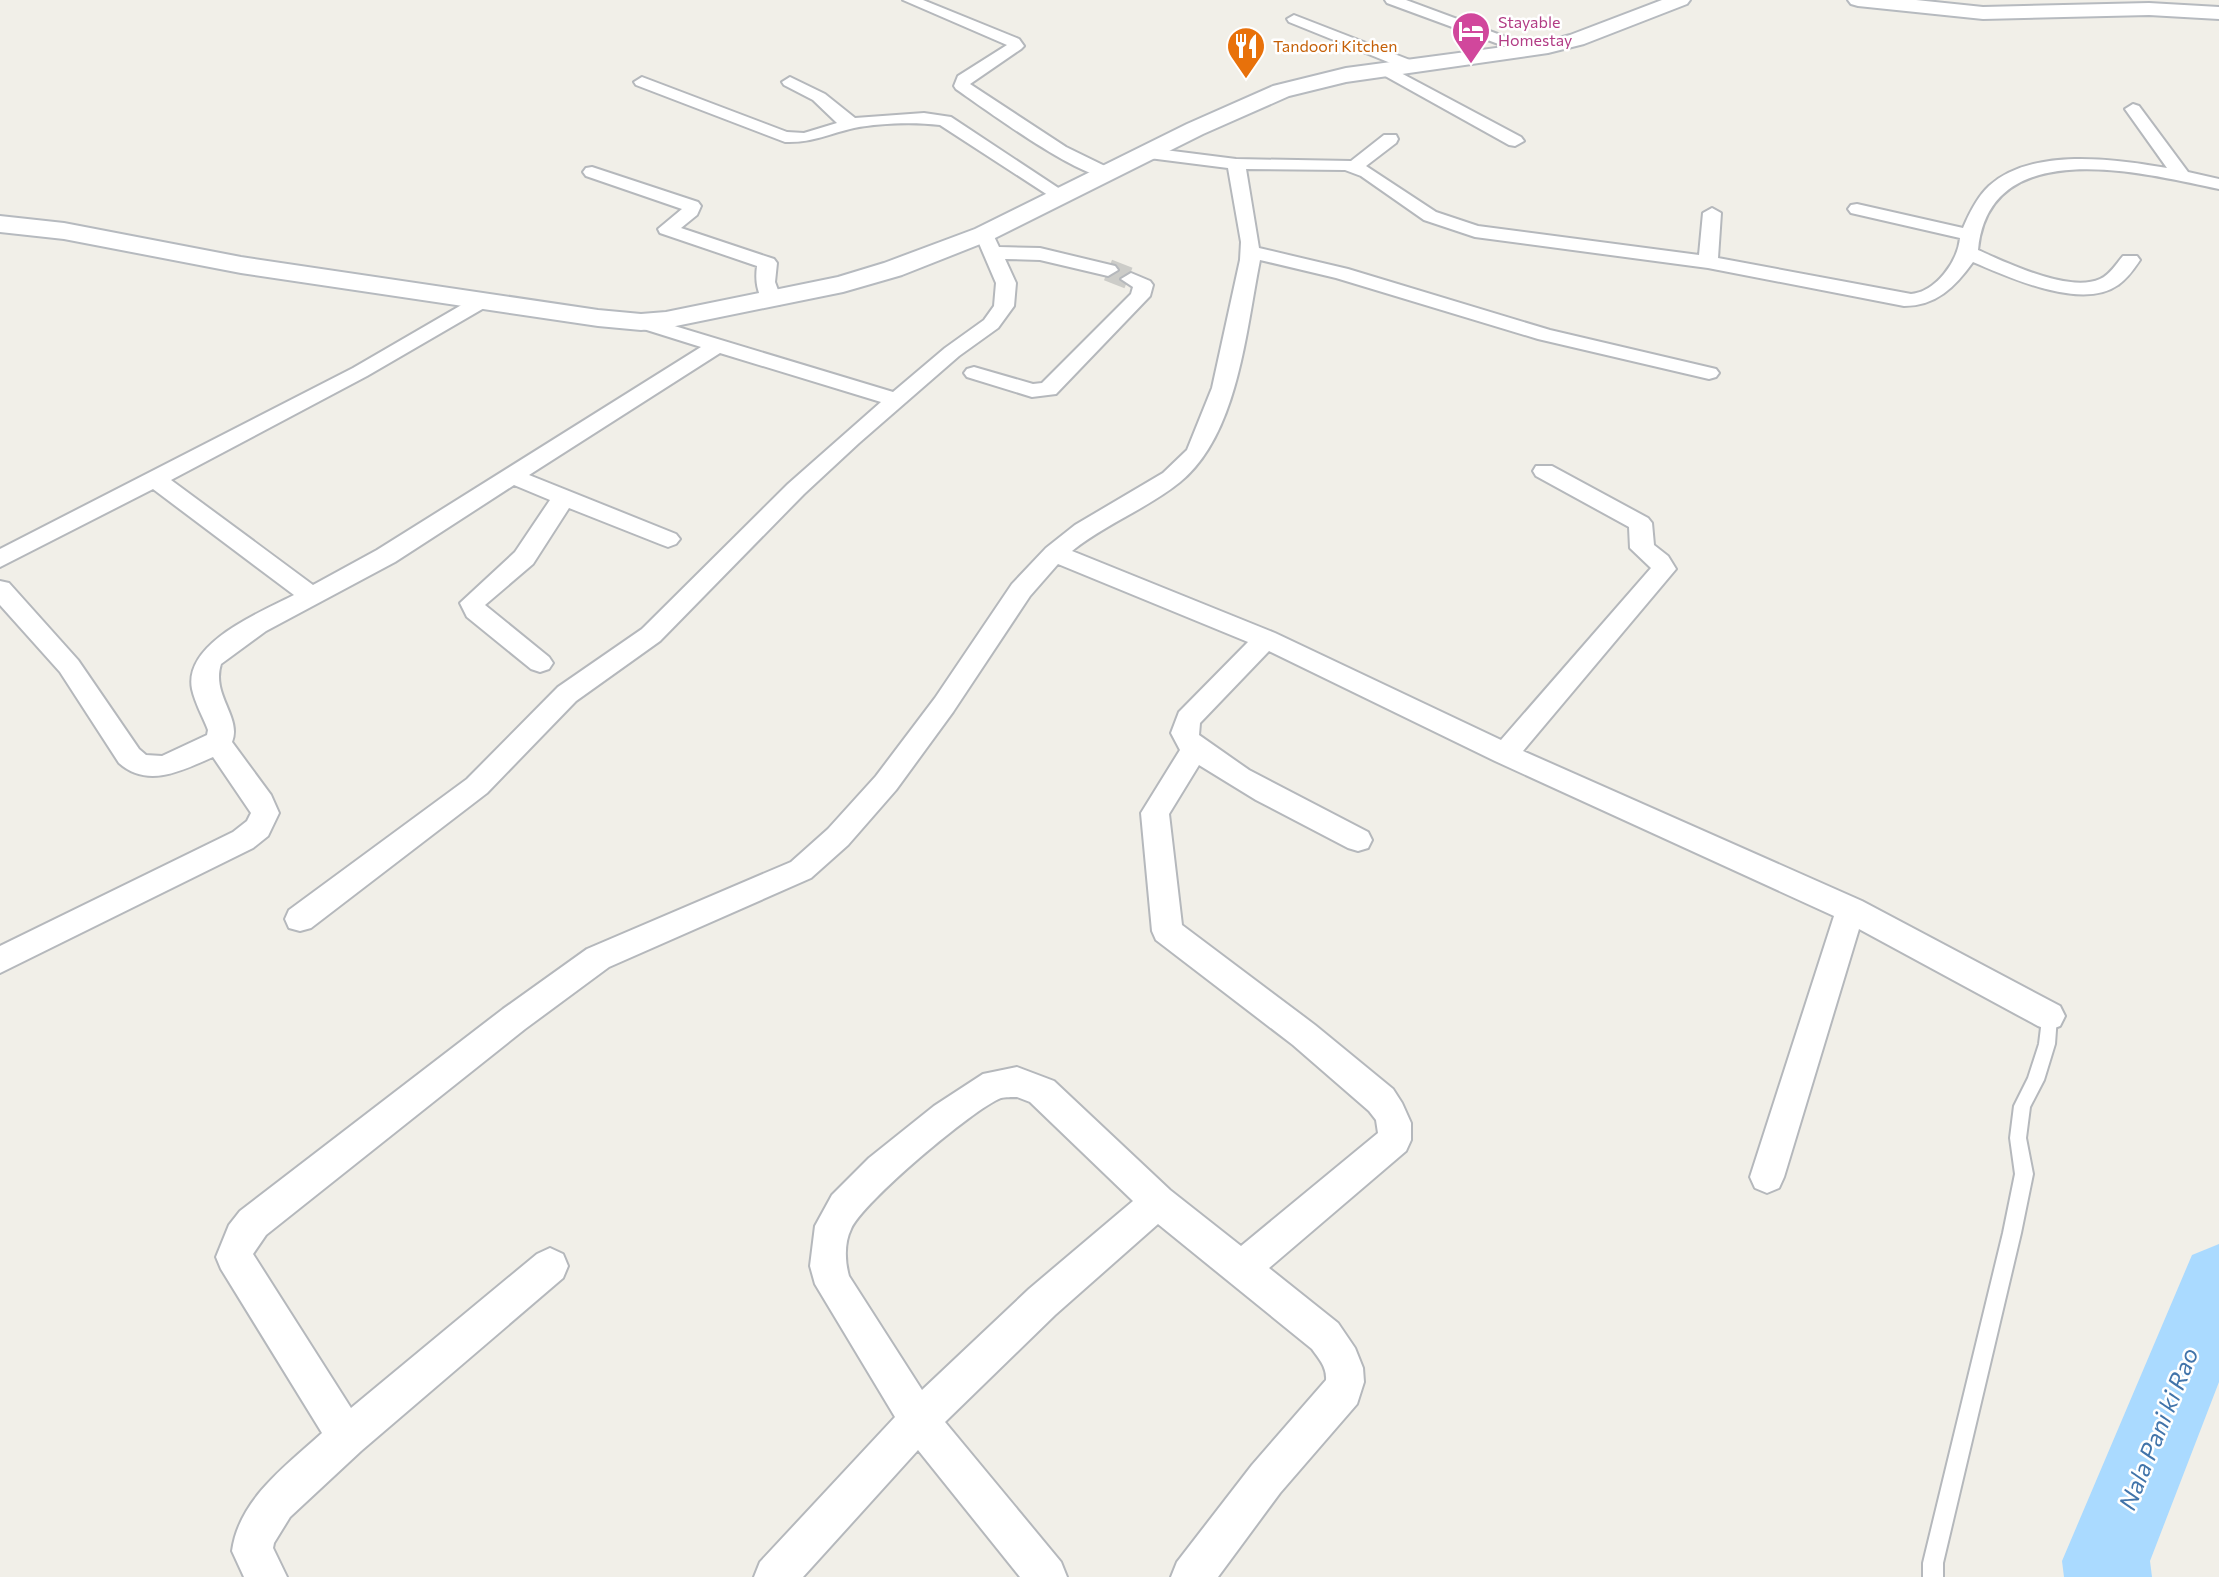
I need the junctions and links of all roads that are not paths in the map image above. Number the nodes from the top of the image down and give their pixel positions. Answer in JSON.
{"nodes":[{"id":1,"x":910,"y":0,"type":"edge"},
{"id":2,"x":1392,"y":0,"type":"edge"},
{"id":3,"x":1680,"y":0,"type":"edge"},
{"id":4,"x":1870,"y":1,"type":"edge"},
{"id":5,"x":2219,"y":13,"type":"edge"},
{"id":6,"x":1294,"y":19,"type":"dead end"},
{"id":7,"x":1528,"y":50,"type":"junction"},
{"id":8,"x":1396,"y":67,"type":"junction"},
{"id":9,"x":642,"y":82,"type":"dead end"},
{"id":10,"x":790,"y":82,"type":"dead end"},
{"id":11,"x":2133,"y":109,"type":"dead end"},
{"id":12,"x":853,"y":123,"type":"junction"},
{"id":13,"x":1390,"y":139,"type":"dead end"},
{"id":14,"x":1515,"y":141,"type":"dead end"},
{"id":15,"x":1149,"y":153,"type":"junction"},
{"id":16,"x":1236,"y":164,"type":"junction"},
{"id":17,"x":1354,"y":167,"type":"junction"},
{"id":18,"x":592,"y":172,"type":"dead end"},
{"id":19,"x":1105,"y":173,"type":"junction"},
{"id":20,"x":2182,"y":176,"type":"junction"},
{"id":21,"x":2219,"y":184,"type":"edge"},
{"id":22,"x":1060,"y":195,"type":"junction"},
{"id":23,"x":1857,"y":209,"type":"dead end"},
{"id":24,"x":1712,"y":212,"type":"dead end"},
{"id":25,"x":0,"y":224,"type":"edge"},
{"id":26,"x":989,"y":243,"type":"junction"},
{"id":27,"x":1969,"y":244,"type":"junction"},
{"id":28,"x":1250,"y":252,"type":"junction"},
{"id":29,"x":2130,"y":260,"type":"dead end"},
{"id":30,"x":1708,"y":262,"type":"junction"},
{"id":31,"x":1108,"y":270,"type":"tunnel mouth"},
{"id":32,"x":1131,"y":279,"type":"dead end"},
{"id":33,"x":484,"y":300,"type":"junction"},
{"id":34,"x":772,"y":301,"type":"junction"},
{"id":35,"x":641,"y":322,"type":"junction"},
{"id":36,"x":718,"y":345,"type":"junction"},
{"id":37,"x":974,"y":373,"type":"dead end"},
{"id":38,"x":1709,"y":373,"type":"dead end"},
{"id":39,"x":898,"y":400,"type":"junction"},
{"id":40,"x":1544,"y":471,"type":"dead end"},
{"id":41,"x":511,"y":476,"type":"junction"},
{"id":42,"x":155,"y":479,"type":"junction"},
{"id":43,"x":564,"y":497,"type":"junction"},
{"id":44,"x":668,"y":539,"type":"dead end"},
{"id":45,"x":1055,"y":553,"type":"junction"},
{"id":46,"x":0,"y":559,"type":"edge"},
{"id":47,"x":0,"y":589,"type":"edge"},
{"id":48,"x":313,"y":597,"type":"junction"},
{"id":49,"x":1266,"y":639,"type":"junction"},
{"id":50,"x":540,"y":663,"type":"dead end"},
{"id":51,"x":218,"y":743,"type":"junction"},
{"id":52,"x":1195,"y":748,"type":"junction"},
{"id":53,"x":1505,"y":754,"type":"junction"},
{"id":54,"x":1358,"y":840,"type":"dead end"},
{"id":55,"x":1851,"y":911,"type":"junction"},
{"id":56,"x":300,"y":919,"type":"dead end"},
{"id":57,"x":0,"y":960,"type":"edge"},
{"id":58,"x":2049,"y":1016,"type":"joint"},
{"id":59,"x":1767,"y":1177,"type":"dead end"},
{"id":60,"x":1158,"y":1202,"type":"junction"},
{"id":61,"x":550,"y":1266,"type":"dead end"},
{"id":62,"x":1240,"y":1270,"type":"junction"},
{"id":63,"x":919,"y":1420,"type":"junction"},
{"id":64,"x":346,"y":1437,"type":"junction"},
{"id":65,"x":265,"y":1577,"type":"edge"},
{"id":66,"x":775,"y":1577,"type":"edge"},
{"id":67,"x":1046,"y":1577,"type":"edge"},
{"id":68,"x":1192,"y":1577,"type":"edge"},
{"id":69,"x":1933,"y":1577,"type":"edge"}],
"edges":[{"from":1,"to":19,"type":"street"},
{"from":2,"to":7,"type":"street"},
{"from":3,"to":7,"type":"street"},
{"from":4,"to":5,"type":"street"},
{"from":6,"to":8,"type":"street"},
{"from":7,"to":8,"type":"street"},
{"from":8,"to":14,"type":"street"},
{"from":8,"to":15,"type":"street"},
{"from":9,"to":12,"type":"street"},
{"from":10,"to":12,"type":"street"},
{"from":11,"to":20,"type":"street"},
{"from":12,"to":22,"type":"street"},
{"from":13,"to":17,"type":"street"},
{"from":15,"to":16,"type":"street"},
{"from":15,"to":19,"type":"street"},
{"from":16,"to":17,"type":"street"},
{"from":16,"to":28,"type":"street"},
{"from":17,"to":30,"type":"street"},
{"from":18,"to":34,"type":"street"},
{"from":19,"to":22,"type":"street"},
{"from":20,"to":21,"type":"street"},
{"from":20,"to":27,"type":"street"},
{"from":22,"to":26,"type":"street"},
{"from":23,"to":27,"type":"street"},
{"from":24,"to":30,"type":"street"},
{"from":25,"to":33,"type":"street"},
{"from":26,"to":31,"type":"street"},
{"from":26,"to":34,"type":"street"},
{"from":26,"to":39,"type":"street"},
{"from":27,"to":29,"type":"street"},
{"from":27,"to":30,"type":"street"},
{"from":28,"to":38,"type":"street"},
{"from":28,"to":45,"type":"street"},
{"from":32,"to":37,"type":"street"},
{"from":33,"to":35,"type":"street"},
{"from":33,"to":42,"type":"street"},
{"from":34,"to":35,"type":"street"},
{"from":35,"to":36,"type":"street"},
{"from":36,"to":39,"type":"street"},
{"from":36,"to":41,"type":"street"},
{"from":39,"to":56,"type":"street"},
{"from":40,"to":53,"type":"street"},
{"from":41,"to":43,"type":"street"},
{"from":41,"to":48,"type":"street"},
{"from":42,"to":46,"type":"street"},
{"from":42,"to":48,"type":"street"},
{"from":43,"to":44,"type":"street"},
{"from":43,"to":50,"type":"street"},
{"from":45,"to":49,"type":"street"},
{"from":45,"to":64,"type":"street"},
{"from":47,"to":51,"type":"street"},
{"from":48,"to":51,"type":"street"},
{"from":49,"to":52,"type":"street"},
{"from":49,"to":53,"type":"street"},
{"from":51,"to":57,"type":"street"},
{"from":52,"to":54,"type":"street"},
{"from":52,"to":62,"type":"street"},
{"from":53,"to":55,"type":"street"},
{"from":55,"to":58,"type":"street"},
{"from":55,"to":59,"type":"street"},
{"from":58,"to":69,"type":"lane"},
{"from":60,"to":62,"type":"street"},
{"from":60,"to":63,"type":"street"},
{"from":60,"to":63,"type":"street"},
{"from":61,"to":64,"type":"street"},
{"from":62,"to":68,"type":"street"},
{"from":63,"to":66,"type":"street"},
{"from":63,"to":67,"type":"street"},
{"from":64,"to":65,"type":"street"}]}
